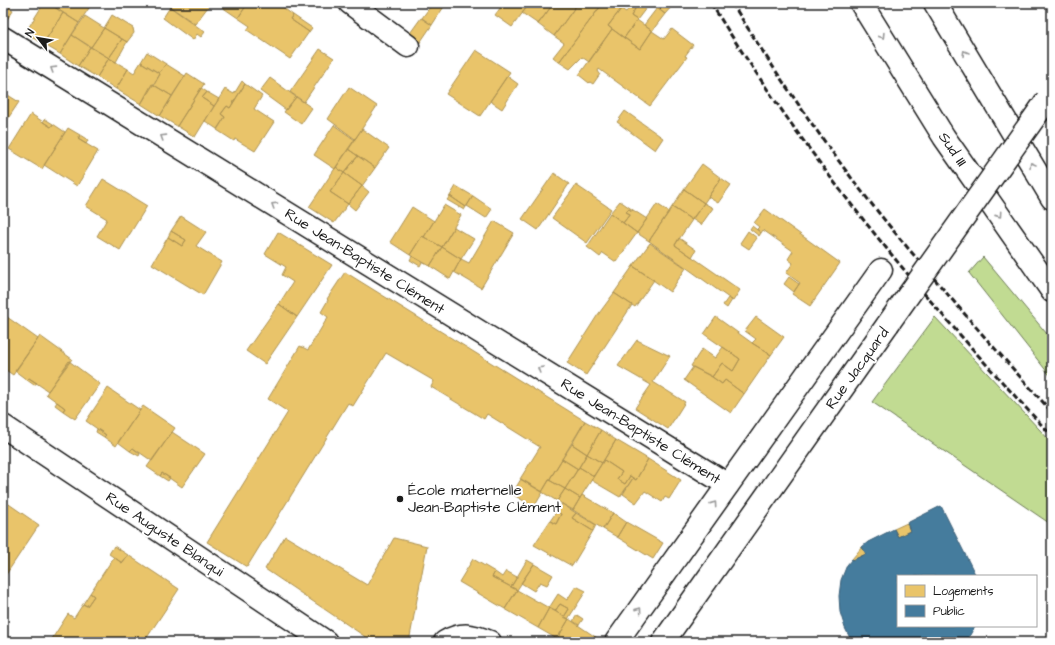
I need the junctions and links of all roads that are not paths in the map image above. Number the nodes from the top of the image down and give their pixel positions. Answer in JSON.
{"nodes":[{"id":1,"x":350,"y":3,"type":"edge"},
{"id":2,"x":861,"y":3,"type":"edge"},
{"id":3,"x":935,"y":3,"type":"edge"},
{"id":4,"x":3,"y":38,"type":"edge"},
{"id":5,"x":408,"y":46,"type":"dead end"},
{"id":6,"x":1050,"y":97,"type":"edge"},
{"id":7,"x":1052,"y":198,"type":"edge"},
{"id":8,"x":881,"y":270,"type":"dead end"},
{"id":9,"x":1052,"y":291,"type":"edge"},
{"id":10,"x":3,"y":426,"type":"edge"},
{"id":11,"x":728,"y":484,"type":"junction"},
{"id":12,"x":326,"y":642,"type":"edge"},
{"id":13,"x":445,"y":642,"type":"edge"},
{"id":14,"x":490,"y":642,"type":"edge"},
{"id":15,"x":616,"y":642,"type":"edge"},
{"id":16,"x":664,"y":642,"type":"edge"}],
"edges":[{"from":1,"to":5,"type":"main road"},
{"from":2,"to":9,"type":"main road","name":"Sud III","one_way":true},
{"from":7,"to":3,"type":"main road","one_way":true},
{"from":11,"to":4,"type":"main road","name":"Rue Jean-Baptiste Clément","one_way":true},
{"from":6,"to":16,"type":"main road","name":"Rue Jacquard","bridge":true},
{"from":8,"to":11,"type":"main road"},
{"from":10,"to":12,"type":"main road","name":"Rue Auguste Blanqui"},
{"from":15,"to":11,"type":"main road","one_way":true},
{"from":13,"to":14,"type":"main road"}]}
